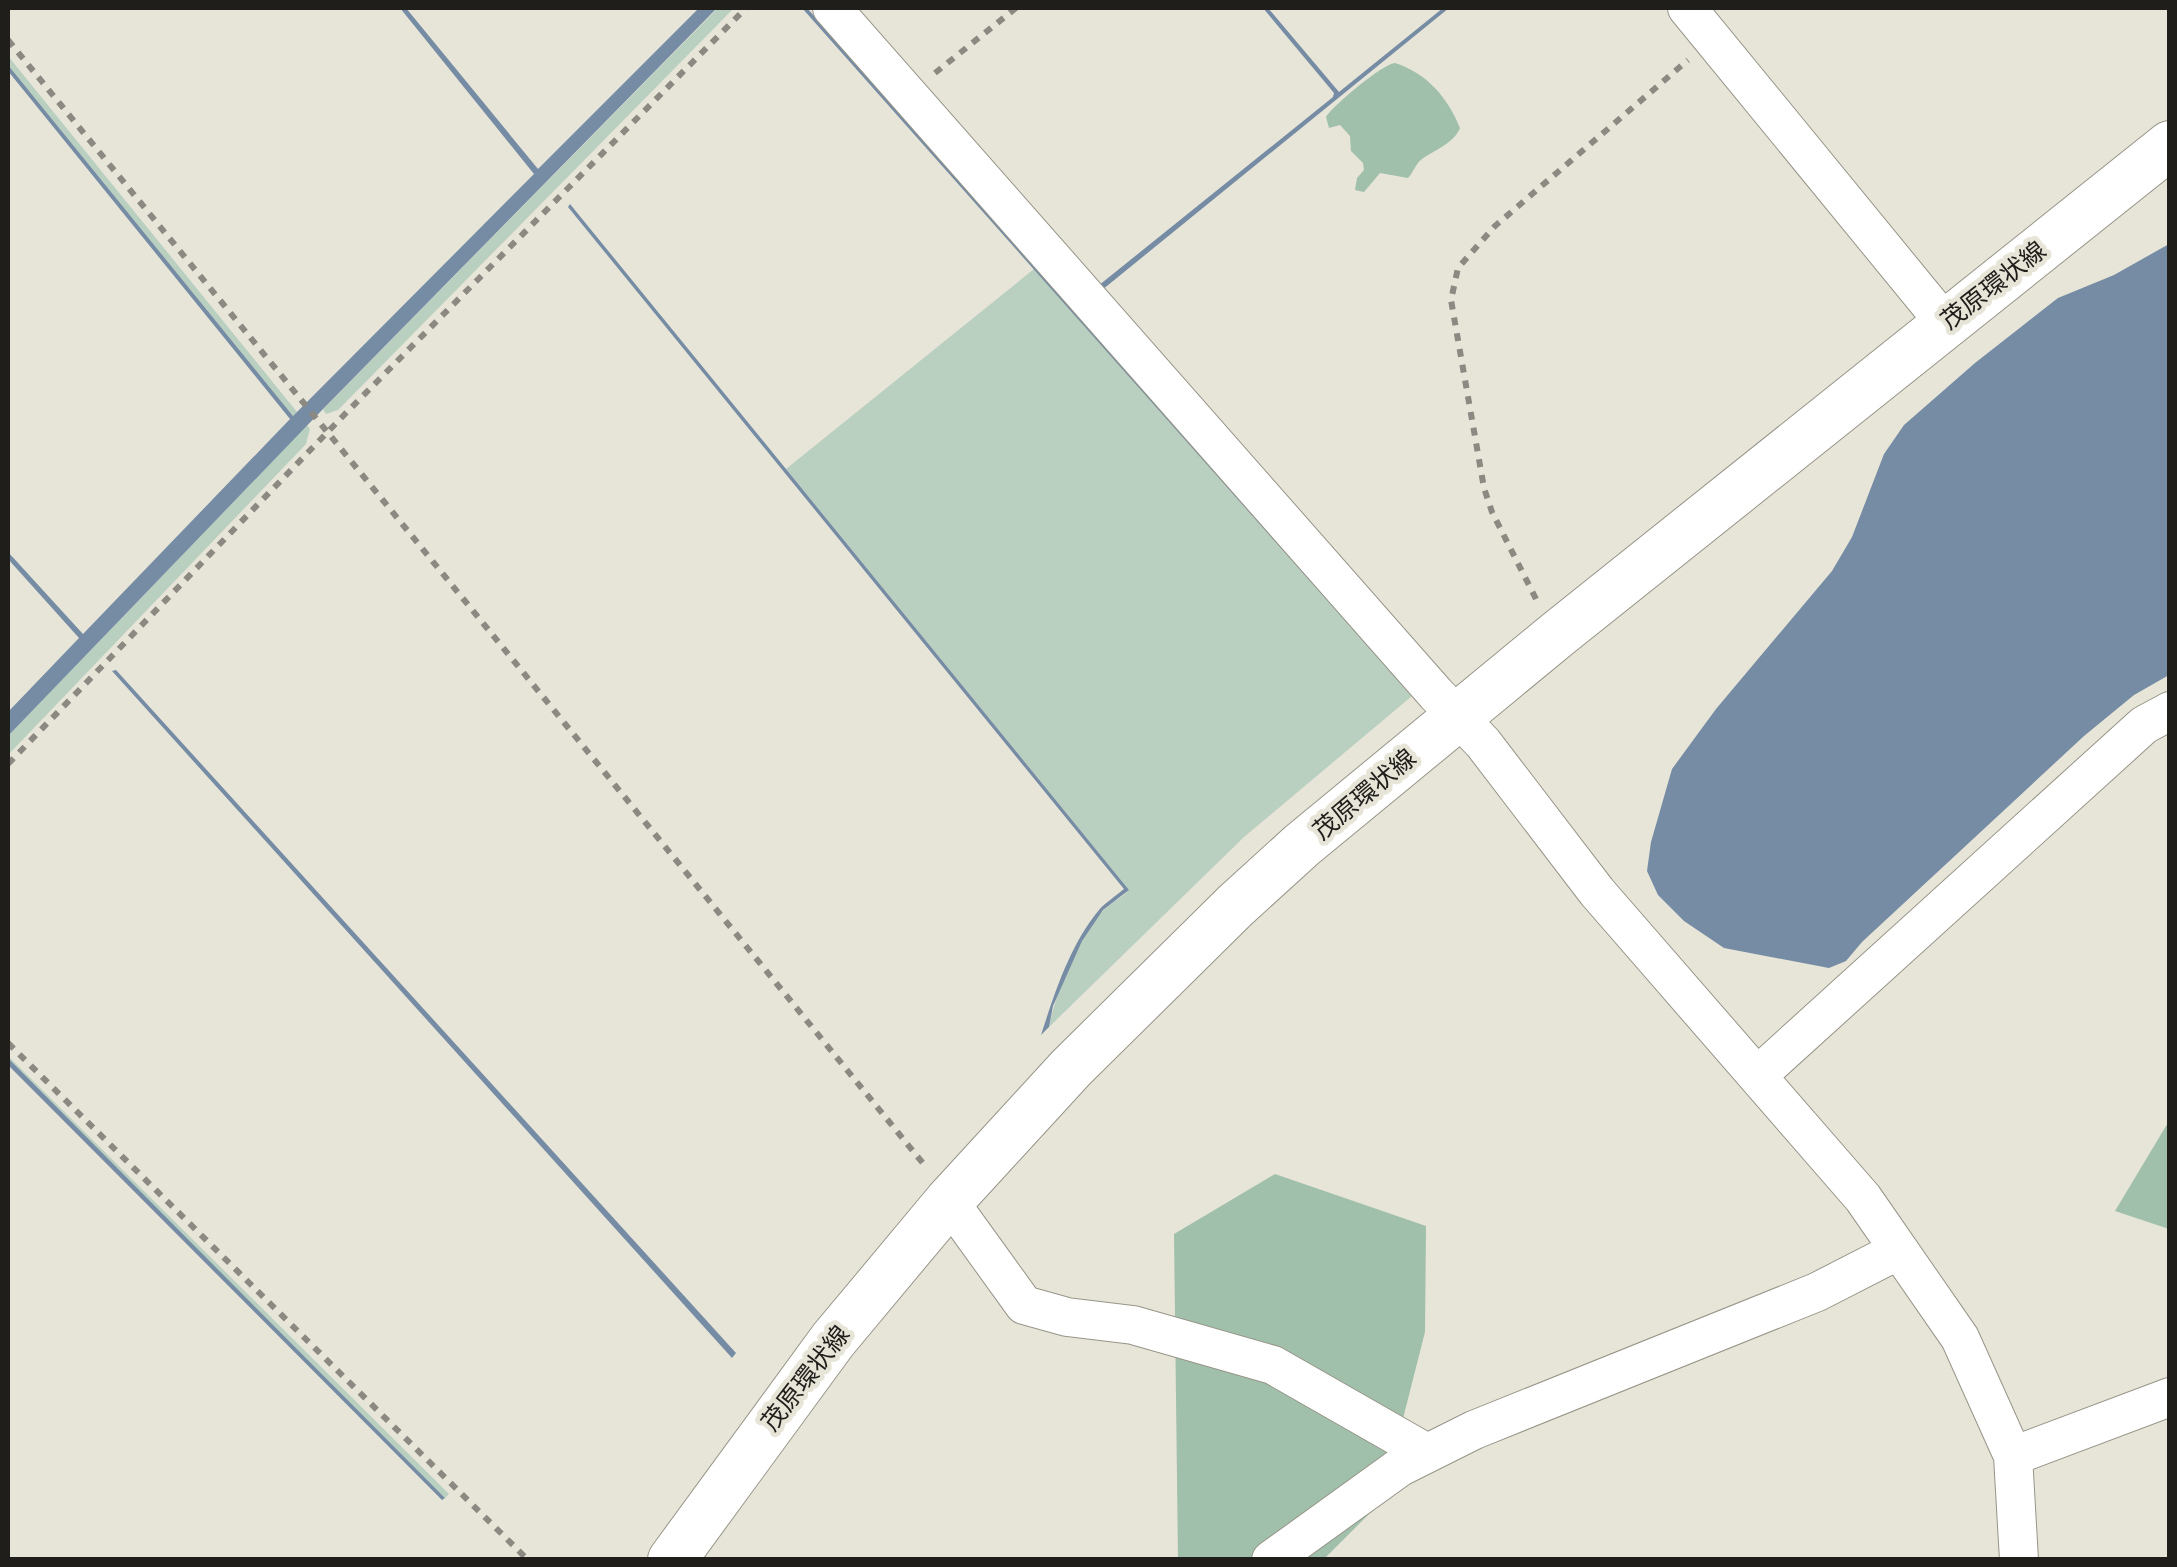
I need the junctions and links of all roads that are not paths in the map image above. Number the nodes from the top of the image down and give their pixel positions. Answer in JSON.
{"nodes":[{"id":1,"x":832,"y":8,"type":"edge"},
{"id":2,"x":1688,"y":8,"type":"edge"},
{"id":3,"x":2170,"y":145,"type":"edge"},
{"id":4,"x":1945,"y":323,"type":"junction"},
{"id":5,"x":2170,"y":711,"type":"edge"},
{"id":6,"x":1458,"y":716,"type":"junction"},
{"id":7,"x":1757,"y":1076,"type":"junction"},
{"id":8,"x":949,"y":1200,"type":"junction"},
{"id":9,"x":1899,"y":1250,"type":"junction"},
{"id":10,"x":2170,"y":1397,"type":"edge"},
{"id":11,"x":1428,"y":1453,"type":"junction"},
{"id":12,"x":2013,"y":1456,"type":"junction"},
{"id":13,"x":672,"y":1560,"type":"edge"},
{"id":14,"x":1272,"y":1560,"type":"edge"},
{"id":15,"x":2019,"y":1560,"type":"edge"}],
"edges":[{"from":1,"to":6,"type":"street"},
{"from":2,"to":4,"type":"street"},
{"from":3,"to":4,"type":"main road","name":"茂原環状線"},
{"from":4,"to":6,"type":"main road","name":"茂原環状線"},
{"from":5,"to":7,"type":"street"},
{"from":6,"to":7,"type":"street"},
{"from":6,"to":8,"type":"main road","name":"茂原環状線"},
{"from":7,"to":9,"type":"street"},
{"from":8,"to":11,"type":"street"},
{"from":8,"to":13,"type":"main road","name":"茂原環状線"},
{"from":9,"to":11,"type":"street"},
{"from":9,"to":12,"type":"street"},
{"from":10,"to":12,"type":"street"},
{"from":11,"to":14,"type":"street"},
{"from":12,"to":15,"type":"street"}]}
